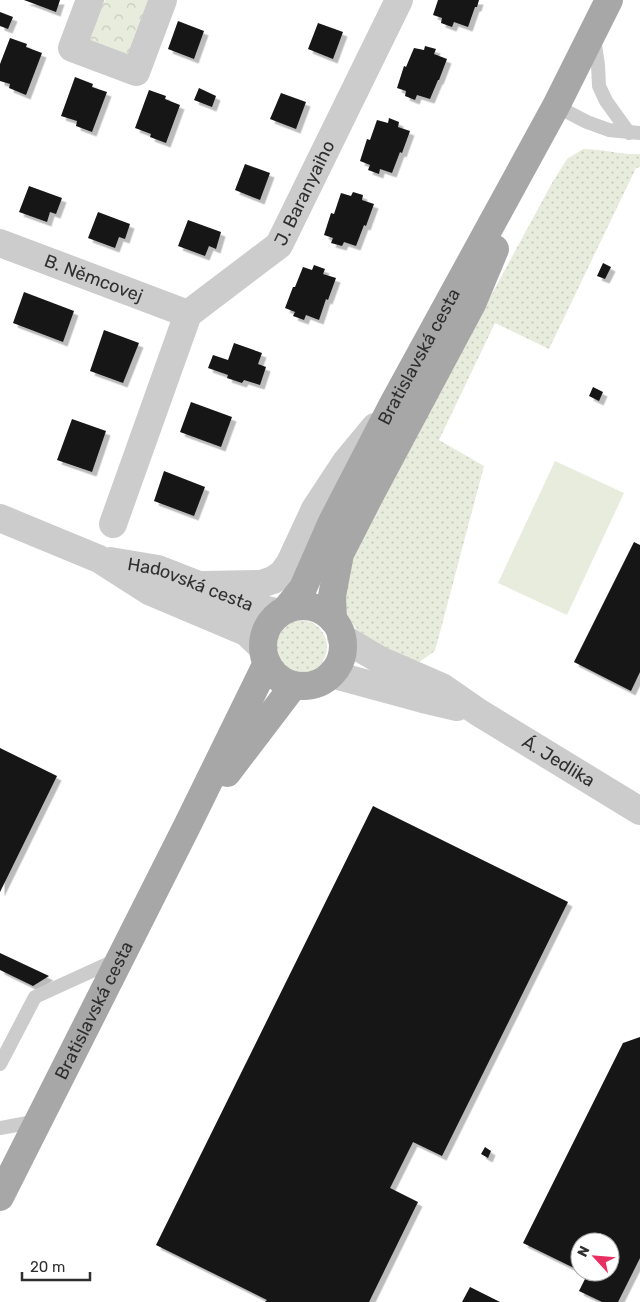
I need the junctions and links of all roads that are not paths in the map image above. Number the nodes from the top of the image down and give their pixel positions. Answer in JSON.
{"nodes":[{"id":1,"x":90,"y":0,"type":"edge"},
{"id":2,"x":163,"y":0,"type":"edge"},
{"id":3,"x":398,"y":0,"type":"edge"},
{"id":4,"x":609,"y":0,"type":"edge"},
{"id":5,"x":594,"y":32,"type":"junction"},
{"id":6,"x":556,"y":106,"type":"junction"},
{"id":7,"x":635,"y":133,"type":"edge"},
{"id":8,"x":0,"y":243,"type":"edge"},
{"id":9,"x":188,"y":314,"type":"junction"},
{"id":10,"x":393,"y":404,"type":"junction"},
{"id":11,"x":0,"y":518,"type":"edge"},
{"id":12,"x":113,"y":524,"type":"dead end"},
{"id":13,"x":99,"y":560,"type":"junction"},
{"id":14,"x":203,"y":585,"type":"junction"},
{"id":15,"x":283,"y":611,"type":"junction"},
{"id":16,"x":337,"y":628,"type":"junction"},
{"id":17,"x":265,"y":655,"type":"junction"},
{"id":18,"x":331,"y":674,"type":"junction"},
{"id":19,"x":294,"y":685,"type":"junction"},
{"id":20,"x":478,"y":712,"type":"junction"},
{"id":21,"x":640,"y":812,"type":"edge"},
{"id":22,"x":188,"y":824,"type":"junction"},
{"id":23,"x":121,"y":958,"type":"junction"},
{"id":24,"x":0,"y":1064,"type":"edge"},
{"id":25,"x":38,"y":1120,"type":"junction"},
{"id":26,"x":0,"y":1128,"type":"edge"},
{"id":27,"x":0,"y":1197,"type":"edge"}],
"edges":[{"from":1,"to":2,"type":"street"},
{"from":3,"to":9,"type":"street","name":"J. Baranyaiho"},
{"from":4,"to":5,"type":"main road","name":"Bratislavská cesta"},
{"from":5,"to":6,"type":"main road","name":"Bratislavská cesta"},
{"from":5,"to":7,"type":"lane"},
{"from":6,"to":7,"type":"lane"},
{"from":6,"to":10,"type":"main road","name":"Bratislavská cesta"},
{"from":6,"to":16,"type":"main road","name":"Bratislavská cesta"},
{"from":8,"to":9,"type":"street","name":"B. Němcovej"},
{"from":9,"to":12,"type":"street"},
{"from":10,"to":14,"type":"street"},
{"from":10,"to":15,"type":"main road","name":"Bratislavská cesta"},
{"from":11,"to":13,"type":"street","name":"Hadovská cesta"},
{"from":13,"to":14,"type":"street","name":"Hadovská cesta"},
{"from":13,"to":17,"type":"street","name":"Hadovská cesta"},
{"from":14,"to":15,"type":"street","name":"Hadovská cesta"},
{"from":15,"to":16,"type":"main road"},
{"from":15,"to":17,"type":"main road","name":"Bratislavská cesta"},
{"from":16,"to":18,"type":"main road","name":"Bratislavská cesta"},
{"from":16,"to":20,"type":"street","name":"Á. Jedlika"},
{"from":17,"to":19,"type":"main road"},
{"from":17,"to":22,"type":"main road","name":"Bratislavská cesta"},
{"from":18,"to":19,"type":"main road"},
{"from":18,"to":20,"type":"street","name":"Á. Jedlika"},
{"from":19,"to":22,"type":"main road","name":"Bratislavská cesta"},
{"from":20,"to":21,"type":"street","name":"Á. Jedlika"},
{"from":22,"to":23,"type":"main road","name":"Bratislavská cesta"},
{"from":23,"to":24,"type":"lane"},
{"from":23,"to":25,"type":"main road","name":"Bratislavská cesta"},
{"from":25,"to":26,"type":"lane"},
{"from":25,"to":27,"type":"main road","name":"Bratislavská cesta"}]}
